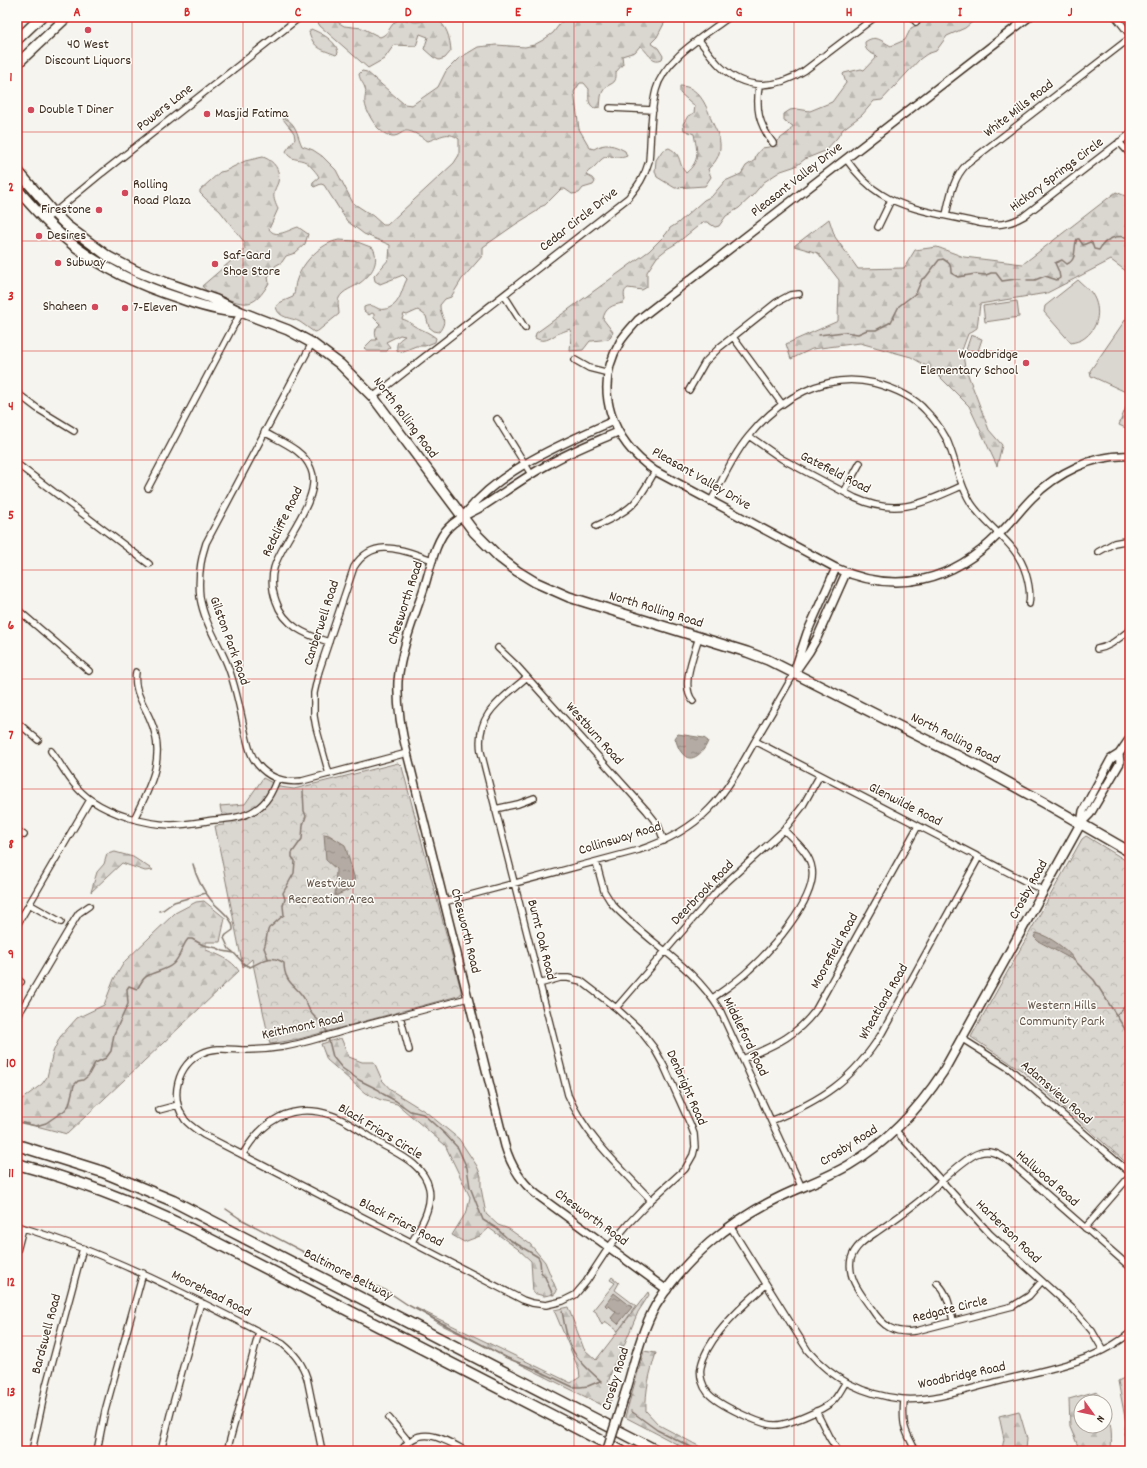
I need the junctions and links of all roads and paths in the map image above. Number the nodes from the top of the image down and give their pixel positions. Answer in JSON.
{"nodes":[{"id":1,"x":41,"y":17,"type":"edge"},
{"id":2,"x":67,"y":17,"type":"edge"},
{"id":3,"x":300,"y":17,"type":"edge"},
{"id":4,"x":729,"y":17,"type":"edge"},
{"id":5,"x":874,"y":17,"type":"edge"},
{"id":6,"x":1029,"y":17,"type":"edge"},
{"id":7,"x":1116,"y":17,"type":"edge"},
{"id":8,"x":1130,"y":35,"type":"edge"},
{"id":9,"x":19,"y":36,"type":"edge"},
{"id":10,"x":1130,"y":38,"type":"edge"},
{"id":11,"x":699,"y":40,"type":"junction"},
{"id":12,"x":17,"y":64,"type":"edge"},
{"id":13,"x":758,"y":85,"type":"junction"},
{"id":14,"x":610,"y":108,"type":"dead end"},
{"id":15,"x":653,"y":110,"type":"junction"},
{"id":16,"x":1130,"y":134,"type":"edge"},
{"id":17,"x":1119,"y":142,"type":"junction"},
{"id":18,"x":773,"y":143,"type":"dead end"},
{"id":19,"x":1130,"y":154,"type":"edge"},
{"id":20,"x":846,"y":159,"type":"junction"},
{"id":21,"x":17,"y":170,"type":"edge"},
{"id":22,"x":17,"y":189,"type":"edge"},
{"id":23,"x":891,"y":200,"type":"junction"},
{"id":24,"x":53,"y":212,"type":"junction"},
{"id":25,"x":946,"y":215,"type":"junction"},
{"id":26,"x":45,"y":220,"type":"junction"},
{"id":27,"x":878,"y":227,"type":"dead end"},
{"id":28,"x":504,"y":294,"type":"junction"},
{"id":29,"x":799,"y":294,"type":"dead end"},
{"id":30,"x":241,"y":312,"type":"junction"},
{"id":31,"x":525,"y":328,"type":"dead end"},
{"id":32,"x":733,"y":337,"type":"junction"},
{"id":33,"x":312,"y":343,"type":"junction"},
{"id":34,"x":575,"y":360,"type":"dead end"},
{"id":35,"x":609,"y":373,"type":"junction"},
{"id":36,"x":689,"y":390,"type":"dead end"},
{"id":37,"x":17,"y":393,"type":"edge"},
{"id":38,"x":373,"y":397,"type":"junction"},
{"id":39,"x":782,"y":404,"type":"junction"},
{"id":40,"x":497,"y":420,"type":"dead end"},
{"id":41,"x":613,"y":421,"type":"junction"},
{"id":42,"x":74,"y":431,"type":"dead end"},
{"id":43,"x":264,"y":432,"type":"junction"},
{"id":44,"x":618,"y":432,"type":"junction"},
{"id":45,"x":749,"y":436,"type":"junction"},
{"id":46,"x":1130,"y":456,"type":"edge"},
{"id":47,"x":860,"y":463,"type":"dead end"},
{"id":48,"x":17,"y":464,"type":"edge"},
{"id":49,"x":525,"y":464,"type":"junction"},
{"id":50,"x":655,"y":471,"type":"junction"},
{"id":51,"x":531,"y":474,"type":"junction"},
{"id":52,"x":962,"y":486,"type":"junction"},
{"id":53,"x":148,"y":488,"type":"dead end"},
{"id":54,"x":844,"y":492,"type":"junction"},
{"id":55,"x":711,"y":501,"type":"junction"},
{"id":56,"x":462,"y":517,"type":"junction"},
{"id":57,"x":596,"y":526,"type":"dead end"},
{"id":58,"x":999,"y":534,"type":"junction"},
{"id":59,"x":1130,"y":540,"type":"edge"},
{"id":60,"x":1098,"y":552,"type":"dead end"},
{"id":61,"x":433,"y":560,"type":"junction"},
{"id":62,"x":149,"y":564,"type":"dead end"},
{"id":63,"x":836,"y":568,"type":"junction"},
{"id":64,"x":846,"y":573,"type":"junction"},
{"id":65,"x":1029,"y":604,"type":"dead end"},
{"id":66,"x":17,"y":609,"type":"edge"},
{"id":67,"x":1130,"y":630,"type":"edge"},
{"id":68,"x":699,"y":637,"type":"junction"},
{"id":69,"x":329,"y":642,"type":"junction"},
{"id":70,"x":498,"y":648,"type":"dead end"},
{"id":71,"x":1097,"y":649,"type":"dead end"},
{"id":72,"x":89,"y":671,"type":"dead end"},
{"id":73,"x":136,"y":672,"type":"dead end"},
{"id":74,"x":795,"y":672,"type":"junction"},
{"id":75,"x":527,"y":678,"type":"junction"},
{"id":76,"x":693,"y":701,"type":"dead end"},
{"id":77,"x":17,"y":722,"type":"edge"},
{"id":78,"x":1130,"y":738,"type":"edge"},
{"id":79,"x":38,"y":740,"type":"dead end"},
{"id":80,"x":755,"y":741,"type":"junction"},
{"id":81,"x":51,"y":751,"type":"dead end"},
{"id":82,"x":407,"y":754,"type":"junction"},
{"id":83,"x":329,"y":774,"type":"junction"},
{"id":84,"x":820,"y":775,"type":"junction"},
{"id":85,"x":277,"y":779,"type":"junction"},
{"id":86,"x":534,"y":798,"type":"dead end"},
{"id":87,"x":90,"y":800,"type":"junction"},
{"id":88,"x":495,"y":809,"type":"junction"},
{"id":89,"x":134,"y":819,"type":"junction"},
{"id":90,"x":1081,"y":823,"type":"junction"},
{"id":91,"x":918,"y":826,"type":"junction"},
{"id":92,"x":784,"y":830,"type":"junction"},
{"id":93,"x":17,"y":831,"type":"edge"},
{"id":94,"x":24,"y":835,"type":"dead end"},
{"id":95,"x":664,"y":841,"type":"junction"},
{"id":96,"x":1130,"y":852,"type":"edge"},
{"id":97,"x":980,"y":857,"type":"junction"},
{"id":98,"x":596,"y":862,"type":"junction"},
{"id":99,"x":514,"y":883,"type":"junction"},
{"id":100,"x":1044,"y":891,"type":"junction"},
{"id":101,"x":444,"y":902,"type":"junction"},
{"id":102,"x":30,"y":904,"type":"junction"},
{"id":103,"x":89,"y":906,"type":"dead end"},
{"id":104,"x":61,"y":922,"type":"dead end"},
{"id":105,"x":17,"y":925,"type":"edge"},
{"id":106,"x":666,"y":951,"type":"junction"},
{"id":107,"x":539,"y":984,"type":"junction"},
{"id":108,"x":468,"y":998,"type":"junction"},
{"id":109,"x":713,"y":998,"type":"junction"},
{"id":110,"x":616,"y":1008,"type":"junction"},
{"id":111,"x":400,"y":1016,"type":"junction"},
{"id":112,"x":17,"y":1017,"type":"edge"},
{"id":113,"x":962,"y":1038,"type":"junction"},
{"id":114,"x":409,"y":1050,"type":"dead end"},
{"id":115,"x":743,"y":1059,"type":"junction"},
{"id":116,"x":178,"y":1105,"type":"junction"},
{"id":117,"x":160,"y":1110,"type":"dead end"},
{"id":118,"x":771,"y":1121,"type":"junction"},
{"id":119,"x":896,"y":1131,"type":"junction"},
{"id":120,"x":17,"y":1145,"type":"edge"},
{"id":121,"x":243,"y":1154,"type":"junction"},
{"id":122,"x":17,"y":1164,"type":"edge"},
{"id":123,"x":1130,"y":1175,"type":"edge"},
{"id":124,"x":941,"y":1182,"type":"junction"},
{"id":125,"x":802,"y":1188,"type":"junction"},
{"id":126,"x":651,"y":1200,"type":"junction"},
{"id":127,"x":17,"y":1226,"type":"edge"},
{"id":128,"x":730,"y":1226,"type":"junction"},
{"id":129,"x":23,"y":1228,"type":"junction"},
{"id":130,"x":1085,"y":1228,"type":"junction"},
{"id":131,"x":412,"y":1242,"type":"junction"},
{"id":132,"x":609,"y":1247,"type":"junction"},
{"id":133,"x":83,"y":1248,"type":"junction"},
{"id":134,"x":17,"y":1251,"type":"edge"},
{"id":135,"x":1130,"y":1267,"type":"edge"},
{"id":136,"x":143,"y":1273,"type":"junction"},
{"id":137,"x":1042,"y":1281,"type":"junction"},
{"id":138,"x":937,"y":1283,"type":"dead end"},
{"id":139,"x":766,"y":1285,"type":"junction"},
{"id":140,"x":667,"y":1290,"type":"junction"},
{"id":141,"x":201,"y":1302,"type":"junction"},
{"id":142,"x":954,"y":1321,"type":"junction"},
{"id":143,"x":259,"y":1332,"type":"junction"},
{"id":144,"x":1130,"y":1333,"type":"edge"},
{"id":145,"x":1103,"y":1350,"type":"junction"},
{"id":146,"x":846,"y":1382,"type":"junction"},
{"id":147,"x":904,"y":1400,"type":"junction"},
{"id":148,"x":816,"y":1411,"type":"junction"},
{"id":149,"x":389,"y":1418,"type":"dead end"},
{"id":150,"x":409,"y":1442,"type":"junction"},
{"id":151,"x":32,"y":1451,"type":"edge"},
{"id":152,"x":97,"y":1451,"type":"edge"},
{"id":153,"x":161,"y":1451,"type":"edge"},
{"id":154,"x":227,"y":1451,"type":"edge"},
{"id":155,"x":322,"y":1451,"type":"edge"},
{"id":156,"x":401,"y":1451,"type":"edge"},
{"id":157,"x":466,"y":1451,"type":"edge"},
{"id":158,"x":607,"y":1451,"type":"edge"},
{"id":159,"x":621,"y":1451,"type":"edge"},
{"id":160,"x":657,"y":1451,"type":"edge"},
{"id":161,"x":838,"y":1451,"type":"edge"},
{"id":162,"x":916,"y":1451,"type":"edge"}],
"edges":[{"from":1,"to":9,"type":"main road"},
{"from":2,"to":12,"type":"main road"},
{"from":3,"to":24,"type":"street","name":"Powers Lane"},
{"from":4,"to":11,"type":"street","name":"Cedar Circle Drive"},
{"from":5,"to":13,"type":"street"},
{"from":6,"to":20,"type":"street","name":"Pleasant Valley Drive"},
{"from":7,"to":8,"type":"street"},
{"from":10,"to":25,"type":"street","name":"White Mills Road"},
{"from":11,"to":13,"type":"street"},
{"from":11,"to":15,"type":"street","name":"Cedar Circle Drive"},
{"from":13,"to":18,"type":"street"},
{"from":14,"to":15,"type":"street"},
{"from":15,"to":28,"type":"street","name":"Cedar Circle Drive"},
{"from":16,"to":17,"type":"street","name":"Hickory Springs Circle"},
{"from":17,"to":19,"type":"street"},
{"from":17,"to":25,"type":"street","name":"Hickory Springs Circle"},
{"from":20,"to":23,"type":"street","name":"Hickory Springs Circle"},
{"from":20,"to":35,"type":"street","name":"Pleasant Valley Drive"},
{"from":21,"to":24,"type":"main road","name":"North Rolling Road"},
{"from":22,"to":26,"type":"main road","name":"North Rolling Road"},
{"from":23,"to":25,"type":"street","name":"Hickory Springs Circle"},
{"from":23,"to":27,"type":"street"},
{"from":24,"to":26,"type":"street","name":"Powers Lane"},
{"from":24,"to":30,"type":"main road","name":"North Rolling Road"},
{"from":26,"to":30,"type":"main road","name":"North Rolling Road"},
{"from":28,"to":31,"type":"street"},
{"from":28,"to":38,"type":"street","name":"Cedar Circle Drive"},
{"from":29,"to":32,"type":"street"},
{"from":30,"to":33,"type":"main road","name":"North Rolling Road"},
{"from":30,"to":53,"type":"street"},
{"from":32,"to":36,"type":"street"},
{"from":32,"to":39,"type":"street"},
{"from":33,"to":38,"type":"main road","name":"North Rolling Road"},
{"from":33,"to":43,"type":"street","name":"Gilston Park Road"},
{"from":34,"to":35,"type":"street"},
{"from":35,"to":41,"type":"street","name":"Pleasant Valley Drive"},
{"from":37,"to":42,"type":"street"},
{"from":38,"to":56,"type":"main road","name":"North Rolling Road"},
{"from":39,"to":45,"type":"street"},
{"from":39,"to":52,"type":"street"},
{"from":40,"to":49,"type":"street"},
{"from":41,"to":44,"type":"street","name":"Pleasant Valley Drive"},
{"from":41,"to":49,"type":"street","name":"Chesworth Road"},
{"from":43,"to":69,"type":"street","name":"Redcliffe Road"},
{"from":43,"to":85,"type":"street","name":"Gilston Park Road"},
{"from":44,"to":50,"type":"street","name":"Pleasant Valley Drive"},
{"from":44,"to":51,"type":"street","name":"Chesworth Road"},
{"from":45,"to":54,"type":"street","name":"Gatefield Road"},
{"from":45,"to":55,"type":"street"},
{"from":46,"to":58,"type":"street","name":"Pleasant Valley Drive"},
{"from":47,"to":54,"type":"street"},
{"from":48,"to":62,"type":"street"},
{"from":49,"to":51,"type":"street"},
{"from":49,"to":56,"type":"street","name":"Chesworth Road"},
{"from":50,"to":55,"type":"street","name":"Pleasant Valley Drive"},
{"from":50,"to":57,"type":"street"},
{"from":51,"to":56,"type":"street","name":"Chesworth Road"},
{"from":52,"to":54,"type":"street","name":"Gatefield Road"},
{"from":52,"to":58,"type":"street"},
{"from":55,"to":63,"type":"street","name":"Pleasant Valley Drive"},
{"from":56,"to":61,"type":"street","name":"Chesworth Road"},
{"from":56,"to":68,"type":"main road","name":"North Rolling Road"},
{"from":58,"to":64,"type":"street","name":"Pleasant Valley Drive"},
{"from":58,"to":65,"type":"street"},
{"from":59,"to":60,"type":"street"},
{"from":61,"to":69,"type":"street","name":"Canberwell Road"},
{"from":61,"to":82,"type":"street","name":"Chesworth Road"},
{"from":63,"to":64,"type":"street","name":"Pleasant Valley Drive"},
{"from":63,"to":74,"type":"street","name":"Collinsway Road"},
{"from":64,"to":74,"type":"street","name":"Collinsway Road"},
{"from":66,"to":72,"type":"street"},
{"from":67,"to":71,"type":"street"},
{"from":68,"to":74,"type":"main road","name":"North Rolling Road"},
{"from":68,"to":76,"type":"street"},
{"from":69,"to":83,"type":"street","name":"Canberwell Road"},
{"from":70,"to":75,"type":"street","name":"Westburn Road"},
{"from":73,"to":89,"type":"street"},
{"from":74,"to":80,"type":"street","name":"Collinsway Road"},
{"from":74,"to":90,"type":"main road","name":"North Rolling Road"},
{"from":75,"to":88,"type":"street","name":"Burnt Oak Road"},
{"from":75,"to":95,"type":"street","name":"Westburn Road"},
{"from":77,"to":79,"type":"street"},
{"from":78,"to":90,"type":"street","name":"Crosby Road"},
{"from":80,"to":84,"type":"street","name":"Glenwilde Road"},
{"from":80,"to":95,"type":"street","name":"Collinsway Road"},
{"from":81,"to":87,"type":"street"},
{"from":82,"to":83,"type":"street","name":"Gilston Park Road"},
{"from":82,"to":101,"type":"street","name":"Chesworth Road"},
{"from":83,"to":85,"type":"street","name":"Gilston Park Road"},
{"from":84,"to":91,"type":"street","name":"Glenwilde Road"},
{"from":84,"to":92,"type":"street","name":"Deerbrook Road"},
{"from":85,"to":89,"type":"street"},
{"from":86,"to":88,"type":"street"},
{"from":87,"to":89,"type":"street"},
{"from":87,"to":102,"type":"street"},
{"from":88,"to":99,"type":"street","name":"Burnt Oak Road"},
{"from":90,"to":96,"type":"main road","name":"North Rolling Road"},
{"from":90,"to":100,"type":"main road","name":"Crosby Road"},
{"from":91,"to":97,"type":"street","name":"Glenwilde Road"},
{"from":91,"to":115,"type":"street","name":"Moorefield Road"},
{"from":92,"to":106,"type":"street","name":"Deerbrook Road"},
{"from":92,"to":109,"type":"street"},
{"from":93,"to":94,"type":"street"},
{"from":95,"to":98,"type":"street","name":"Collinsway Road"},
{"from":97,"to":100,"type":"street","name":"Glenwilde Road"},
{"from":97,"to":118,"type":"street","name":"Wheatland Road"},
{"from":98,"to":99,"type":"street","name":"Collinsway Road"},
{"from":98,"to":106,"type":"street","name":"Middleford Road"},
{"from":99,"to":101,"type":"street","name":"Collinsway Road"},
{"from":99,"to":107,"type":"street","name":"Burnt Oak Road"},
{"from":100,"to":113,"type":"main road","name":"Crosby Road"},
{"from":101,"to":108,"type":"street","name":"Chesworth Road"},
{"from":102,"to":104,"type":"street"},
{"from":102,"to":105,"type":"street"},
{"from":103,"to":112,"type":"street"},
{"from":106,"to":109,"type":"street","name":"Middleford Road"},
{"from":106,"to":110,"type":"street","name":"Deerbrook Road"},
{"from":107,"to":110,"type":"street","name":"Denbright Road"},
{"from":107,"to":126,"type":"street","name":"Burnt Oak Road"},
{"from":108,"to":111,"type":"street","name":"Keithmont Road"},
{"from":108,"to":132,"type":"street","name":"Chesworth Road"},
{"from":109,"to":115,"type":"street","name":"Middleford Road"},
{"from":110,"to":126,"type":"street","name":"Denbright Road"},
{"from":111,"to":114,"type":"street"},
{"from":111,"to":116,"type":"street","name":"Keithmont Road"},
{"from":113,"to":119,"type":"main road","name":"Crosby Road"},
{"from":113,"to":123,"type":"street","name":"Adamsview Road"},
{"from":115,"to":118,"type":"street","name":"Middleford Road"},
{"from":116,"to":117,"type":"street"},
{"from":116,"to":121,"type":"street","name":"Black Friars Road"},
{"from":118,"to":125,"type":"street","name":"Middleford Road"},
{"from":119,"to":124,"type":"street","name":"Harberson Road"},
{"from":119,"to":125,"type":"main road","name":"Crosby Road"},
{"from":120,"to":160,"type":"highway","name":"Baltimore Beltway"},
{"from":121,"to":131,"type":"street","name":"Black Friars Road"},
{"from":121,"to":131,"type":"street","name":"Black Friars Circle"},
{"from":122,"to":159,"type":"highway"},
{"from":123,"to":130,"type":"street"},
{"from":124,"to":130,"type":"street","name":"Hallwood Road"},
{"from":124,"to":137,"type":"street","name":"Harberson Road"},
{"from":124,"to":142,"type":"street","name":"Redgate Circle"},
{"from":125,"to":128,"type":"main road","name":"Crosby Road"},
{"from":126,"to":132,"type":"street","name":"Denbright Road"},
{"from":127,"to":129,"type":"street","name":"Moorehead Road"},
{"from":128,"to":139,"type":"street","name":"Woodbridge Road"},
{"from":128,"to":140,"type":"main road","name":"Crosby Road"},
{"from":129,"to":133,"type":"street","name":"Moorehead Road"},
{"from":129,"to":134,"type":"street"},
{"from":130,"to":135,"type":"street","name":"Hallwood Road"},
{"from":131,"to":132,"type":"street","name":"Black Friars Road"},
{"from":132,"to":140,"type":"street","name":"Chesworth Road"},
{"from":133,"to":136,"type":"street","name":"Moorehead Road"},
{"from":133,"to":151,"type":"street","name":"Bardswell Road"},
{"from":136,"to":141,"type":"street","name":"Moorehead Road"},
{"from":136,"to":152,"type":"street"},
{"from":137,"to":142,"type":"street","name":"Redgate Circle"},
{"from":137,"to":145,"type":"street","name":"Harberson Road"},
{"from":138,"to":142,"type":"street"},
{"from":139,"to":146,"type":"street","name":"Woodbridge Road"},
{"from":139,"to":148,"type":"street"},
{"from":140,"to":158,"type":"main road","name":"Crosby Road","bridge":true},
{"from":141,"to":143,"type":"street","name":"Moorehead Road"},
{"from":141,"to":153,"type":"street"},
{"from":143,"to":154,"type":"street"},
{"from":143,"to":155,"type":"street","name":"Moorehead Road"},
{"from":144,"to":145,"type":"street","name":"Woodbridge Road"},
{"from":145,"to":147,"type":"street","name":"Woodbridge Road"},
{"from":146,"to":147,"type":"street","name":"Woodbridge Road"},
{"from":146,"to":148,"type":"street"},
{"from":147,"to":162,"type":"street"},
{"from":148,"to":161,"type":"street"},
{"from":149,"to":150,"type":"street"},
{"from":150,"to":156,"type":"street"},
{"from":150,"to":157,"type":"street"}]}
